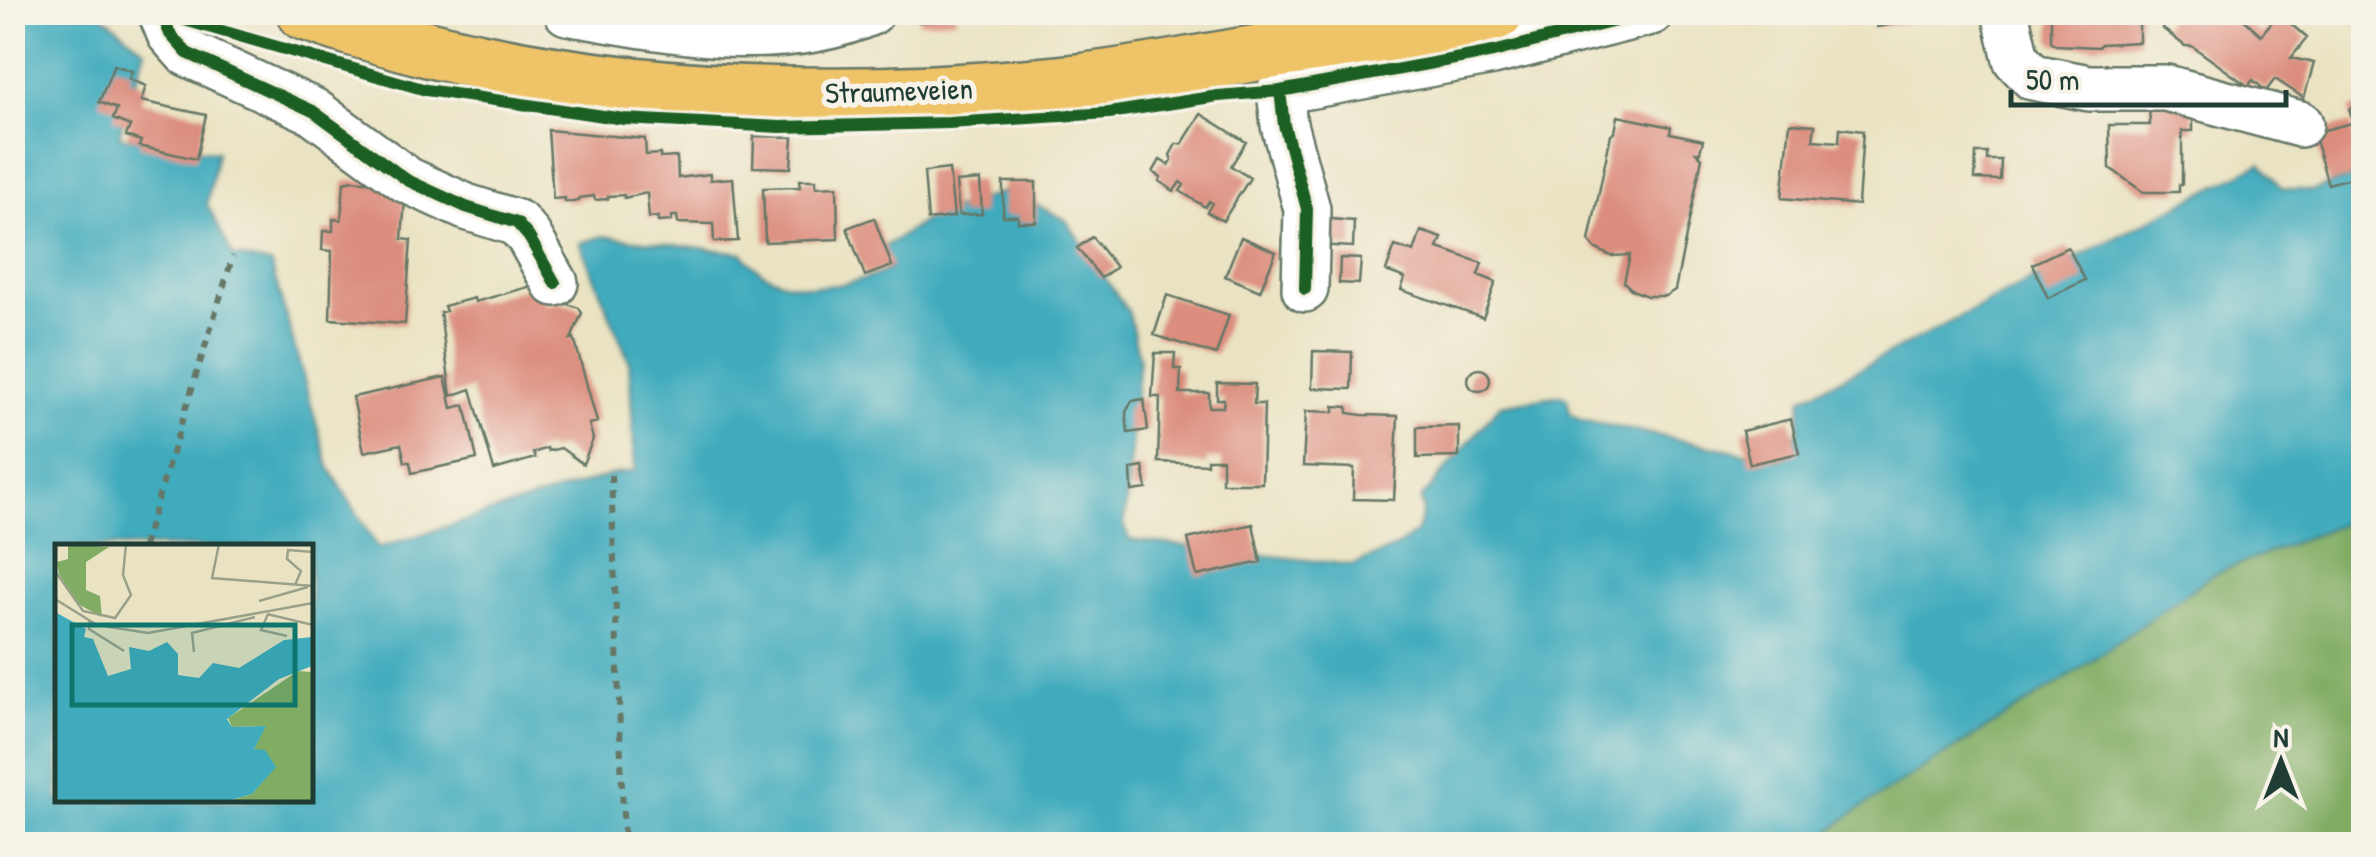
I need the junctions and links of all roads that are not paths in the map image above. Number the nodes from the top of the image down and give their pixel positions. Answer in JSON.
{"nodes":[{"id":1,"x":161,"y":12,"type":"edge"},
{"id":2,"x":304,"y":12,"type":"edge"},
{"id":3,"x":567,"y":12,"type":"edge"},
{"id":4,"x":872,"y":12,"type":"edge"},
{"id":5,"x":1496,"y":12,"type":"edge"},
{"id":6,"x":1651,"y":12,"type":"edge"},
{"id":7,"x":2005,"y":12,"type":"edge"},
{"id":8,"x":2300,"y":124,"type":"dead end"},
{"id":9,"x":556,"y":283,"type":"dead end"},
{"id":10,"x":1304,"y":289,"type":"dead end"}],
"edges":[{"from":1,"to":9,"type":"street"},
{"from":2,"to":5,"type":"main road","name":"Straumeveien"},
{"from":3,"to":4,"type":"street"},
{"from":6,"to":10,"type":"street"},
{"from":7,"to":8,"type":"street"}]}
